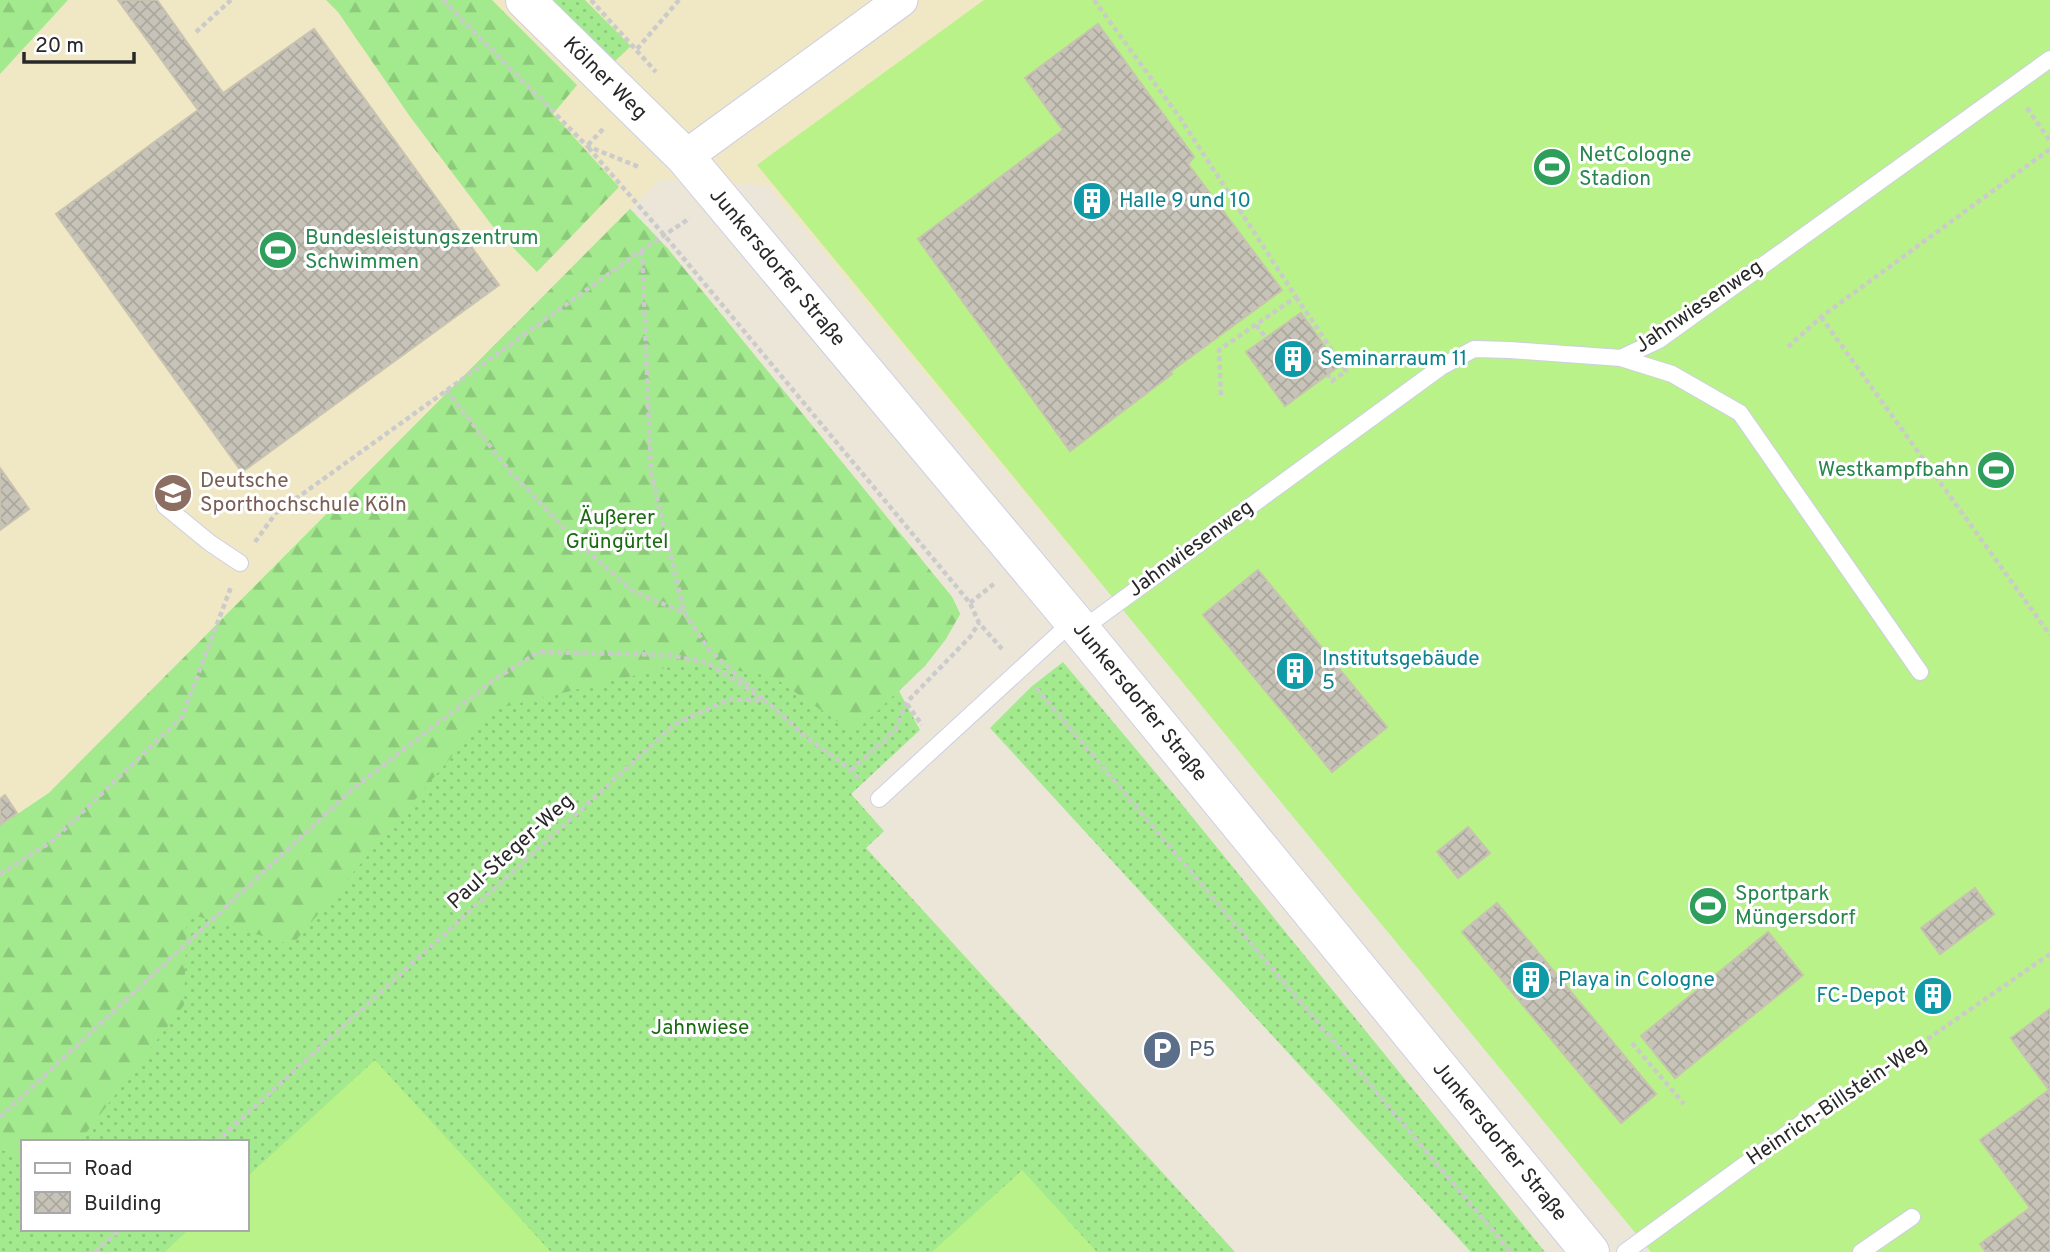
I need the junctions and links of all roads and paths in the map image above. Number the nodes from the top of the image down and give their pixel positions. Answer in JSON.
{"nodes":[{"id":1,"x":231,"y":0,"type":"edge"},
{"id":2,"x":443,"y":0,"type":"edge"},
{"id":3,"x":525,"y":0,"type":"edge"},
{"id":4,"x":679,"y":0,"type":"edge"},
{"id":5,"x":901,"y":0,"type":"edge"},
{"id":6,"x":1094,"y":0,"type":"edge"},
{"id":7,"x":197,"y":32,"type":"dead end"},
{"id":8,"x":637,"y":49,"type":"dead end"},
{"id":9,"x":2050,"y":59,"type":"edge"},
{"id":10,"x":629,"y":103,"type":"junction"},
{"id":11,"x":2026,"y":106,"type":"dead end"},
{"id":12,"x":2050,"y":141,"type":"edge"},
{"id":13,"x":587,"y":146,"type":"junction"},
{"id":14,"x":2050,"y":149,"type":"edge"},
{"id":15,"x":685,"y":157,"type":"junction"},
{"id":16,"x":719,"y":198,"type":"junction"},
{"id":17,"x":665,"y":236,"type":"junction"},
{"id":18,"x":642,"y":250,"type":"junction"},
{"id":19,"x":1296,"y":297,"type":"junction"},
{"id":20,"x":1821,"y":317,"type":"junction"},
{"id":21,"x":1256,"y":325,"type":"junction"},
{"id":22,"x":1266,"y":338,"type":"dead end"},
{"id":23,"x":1788,"y":347,"type":"dead end"},
{"id":24,"x":1621,"y":358,"type":"junction"},
{"id":25,"x":1328,"y":375,"type":"dead end"},
{"id":26,"x":446,"y":390,"type":"junction"},
{"id":27,"x":1221,"y":397,"type":"dead end"},
{"id":28,"x":165,"y":506,"type":"dead end"},
{"id":29,"x":240,"y":563,"type":"junction"},
{"id":30,"x":684,"y":612,"type":"junction"},
{"id":31,"x":979,"y":623,"type":"junction"},
{"id":32,"x":1077,"y":625,"type":"junction"},
{"id":33,"x":2050,"y":635,"type":"edge"},
{"id":34,"x":1020,"y":669,"type":"junction"},
{"id":35,"x":1920,"y":672,"type":"dead end"},
{"id":36,"x":766,"y":701,"type":"junction"},
{"id":37,"x":879,"y":799,"type":"dead end"},
{"id":38,"x":0,"y":874,"type":"edge"},
{"id":39,"x":2050,"y":954,"type":"edge"},
{"id":40,"x":1632,"y":1043,"type":"dead end"},
{"id":41,"x":1684,"y":1104,"type":"dead end"},
{"id":42,"x":1821,"y":1109,"type":"joint"},
{"id":43,"x":0,"y":1117,"type":"edge"},
{"id":44,"x":218,"y":1140,"type":"edge"},
{"id":45,"x":1912,"y":1217,"type":"dead end"},
{"id":46,"x":118,"y":1231,"type":"edge"},
{"id":47,"x":95,"y":1252,"type":"edge"},
{"id":48,"x":1511,"y":1252,"type":"edge"},
{"id":49,"x":1590,"y":1252,"type":"edge"},
{"id":50,"x":1625,"y":1252,"type":"edge"},
{"id":51,"x":1861,"y":1252,"type":"edge"}],
"edges":[{"from":1,"to":7,"type":"path"},
{"from":2,"to":13,"type":"path"},
{"from":3,"to":10,"type":"street","name":"Kölner Weg"},
{"from":4,"to":8,"type":"path"},
{"from":5,"to":15,"type":"street"},
{"from":6,"to":19,"type":"path"},
{"from":9,"to":24,"type":"lane","name":"Jahnwiesenweg"},
{"from":10,"to":13,"type":"path"},
{"from":10,"to":15,"type":"street","name":"Kölner Weg"},
{"from":11,"to":12,"type":"path"},
{"from":13,"to":17,"type":"path"},
{"from":14,"to":20,"type":"path"},
{"from":15,"to":16,"type":"street","name":"Junkersdorfer Straße"},
{"from":16,"to":17,"type":"path"},
{"from":16,"to":32,"type":"street","name":"Junkersdorfer Straße"},
{"from":17,"to":18,"type":"path"},
{"from":17,"to":31,"type":"path"},
{"from":18,"to":26,"type":"path"},
{"from":18,"to":30,"type":"path"},
{"from":19,"to":21,"type":"path"},
{"from":19,"to":25,"type":"path"},
{"from":20,"to":23,"type":"path"},
{"from":20,"to":33,"type":"path"},
{"from":21,"to":22,"type":"path"},
{"from":21,"to":27,"type":"path"},
{"from":24,"to":32,"type":"lane","name":"Jahnwiesenweg"},
{"from":24,"to":35,"type":"lane"},
{"from":26,"to":29,"type":"path"},
{"from":26,"to":30,"type":"path"},
{"from":28,"to":29,"type":"lane"},
{"from":29,"to":38,"type":"path"},
{"from":30,"to":36,"type":"path"},
{"from":31,"to":34,"type":"path"},
{"from":31,"to":36,"type":"path"},
{"from":32,"to":34,"type":"lane","name":"Jahnwiesenweg"},
{"from":32,"to":49,"type":"street","name":"Junkersdorfer Straße"},
{"from":34,"to":37,"type":"lane","name":"Jahnwiesenweg"},
{"from":34,"to":48,"type":"path"},
{"from":36,"to":43,"type":"path"},
{"from":36,"to":44,"type":"path","name":"Paul-Steger-Weg"},
{"from":39,"to":42,"type":"path","name":"Heinrich-Billstein-Weg"},
{"from":40,"to":41,"type":"path"},
{"from":42,"to":50,"type":"lane","name":"Heinrich-Billstein-Weg"},
{"from":45,"to":51,"type":"lane"},
{"from":46,"to":47,"type":"path"}]}
